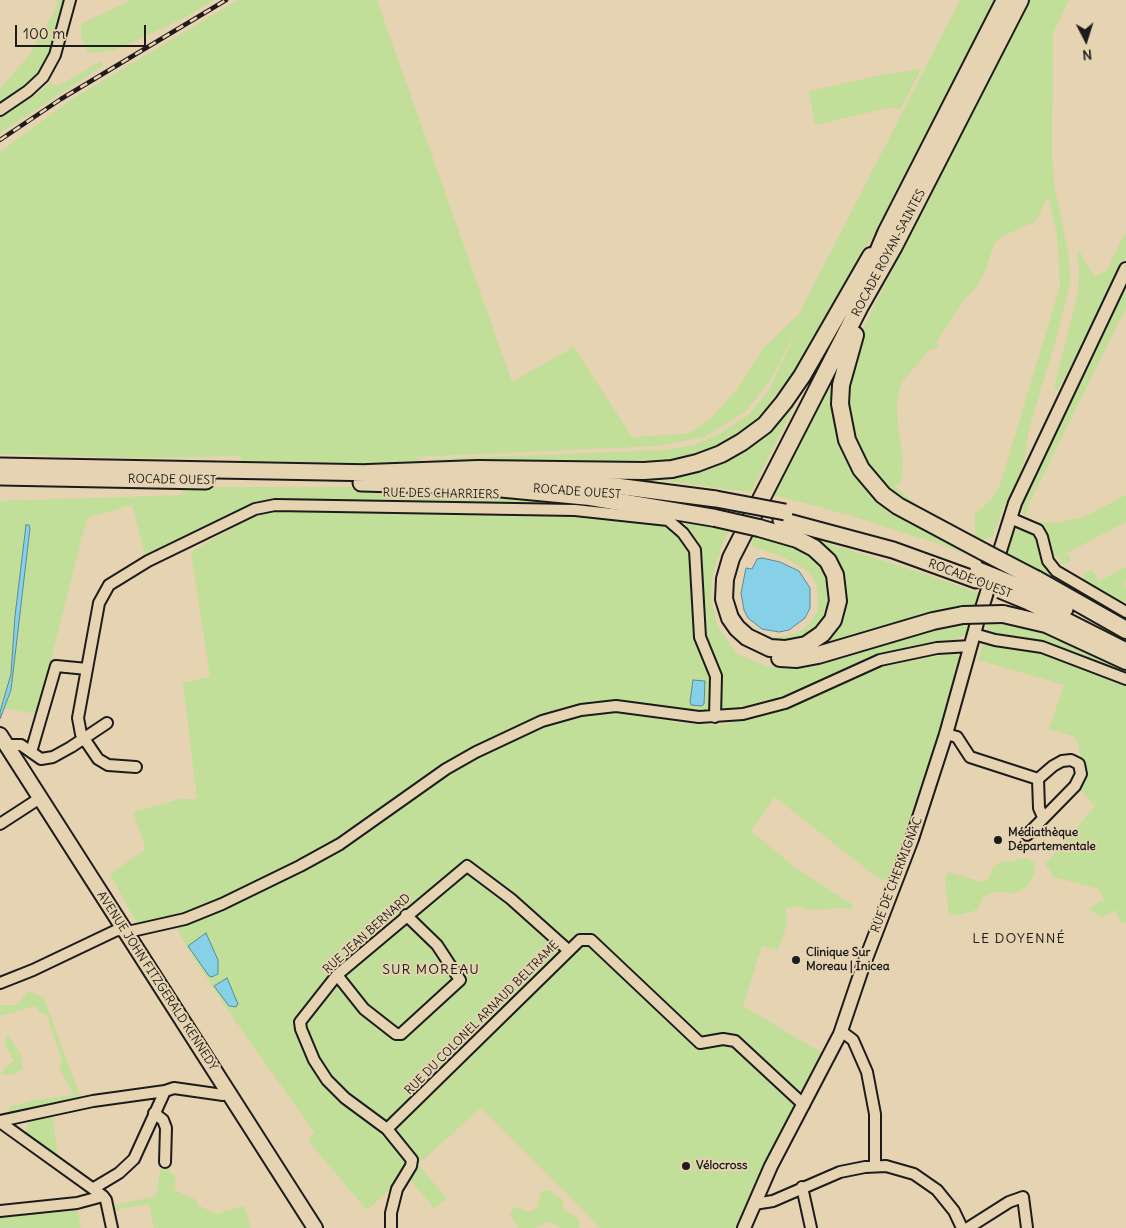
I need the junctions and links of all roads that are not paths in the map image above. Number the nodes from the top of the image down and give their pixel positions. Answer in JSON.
{"nodes":[{"id":1,"x":70,"y":0,"type":"edge"},
{"id":2,"x":1006,"y":0,"type":"edge"},
{"id":3,"x":1020,"y":0,"type":"edge"},
{"id":4,"x":0,"y":110,"type":"edge"},
{"id":5,"x":890,"y":240,"type":"junction"},
{"id":6,"x":1126,"y":269,"type":"edge"},
{"id":7,"x":0,"y":466,"type":"edge"},
{"id":8,"x":368,"y":473,"type":"junction"},
{"id":9,"x":0,"y":477,"type":"edge"},
{"id":10,"x":475,"y":486,"type":"joint"},
{"id":11,"x":716,"y":508,"type":"junction"},
{"id":12,"x":1010,"y":518,"type":"junction"},
{"id":13,"x":784,"y":522,"type":"junction"},
{"id":14,"x":992,"y":554,"type":"junction"},
{"id":15,"x":1033,"y":591,"type":"junction"},
{"id":16,"x":982,"y":608,"type":"dead end"},
{"id":17,"x":1126,"y":612,"type":"edge"},
{"id":18,"x":1126,"y":630,"type":"edge"},
{"id":19,"x":974,"y":634,"type":"junction"},
{"id":20,"x":1126,"y":641,"type":"edge"},
{"id":21,"x":1126,"y":651,"type":"edge"},
{"id":22,"x":1126,"y":661,"type":"edge"},
{"id":23,"x":86,"y":669,"type":"junction"},
{"id":24,"x":1126,"y":679,"type":"edge"},
{"id":25,"x":715,"y":717,"type":"junction"},
{"id":26,"x":107,"y":723,"type":"dead end"},
{"id":27,"x":946,"y":734,"type":"junction"},
{"id":28,"x":83,"y":739,"type":"junction"},
{"id":29,"x":3,"y":740,"type":"edge"},
{"id":30,"x":30,"y":752,"type":"junction"},
{"id":31,"x":136,"y":767,"type":"dead end"},
{"id":32,"x":1038,"y":780,"type":"junction"},
{"id":33,"x":40,"y":798,"type":"junction"},
{"id":34,"x":1043,"y":817,"type":"junction"},
{"id":35,"x":0,"y":824,"type":"edge"},
{"id":36,"x":1027,"y":835,"type":"dead end"},
{"id":37,"x":406,"y":915,"type":"junction"},
{"id":38,"x":124,"y":930,"type":"junction"},
{"id":39,"x":568,"y":950,"type":"junction"},
{"id":40,"x":337,"y":975,"type":"junction"},
{"id":41,"x":0,"y":983,"type":"edge"},
{"id":42,"x":840,"y":1034,"type":"junction"},
{"id":43,"x":165,"y":1092,"type":"junction"},
{"id":44,"x":228,"y":1092,"type":"junction"},
{"id":45,"x":804,"y":1105,"type":"junction"},
{"id":46,"x":154,"y":1113,"type":"junction"},
{"id":47,"x":0,"y":1122,"type":"edge"},
{"id":48,"x":387,"y":1129,"type":"junction"},
{"id":49,"x":165,"y":1162,"type":"dead end"},
{"id":50,"x":875,"y":1166,"type":"junction"},
{"id":51,"x":802,"y":1187,"type":"junction"},
{"id":52,"x":94,"y":1188,"type":"junction"},
{"id":53,"x":103,"y":1196,"type":"junction"},
{"id":54,"x":754,"y":1204,"type":"junction"},
{"id":55,"x":0,"y":1211,"type":"edge"},
{"id":56,"x":112,"y":1228,"type":"edge"},
{"id":57,"x":315,"y":1228,"type":"edge"},
{"id":58,"x":391,"y":1228,"type":"edge"},
{"id":59,"x":744,"y":1228,"type":"edge"},
{"id":60,"x":811,"y":1228,"type":"edge"},
{"id":61,"x":962,"y":1228,"type":"edge"},
{"id":62,"x":968,"y":1228,"type":"edge"},
{"id":63,"x":1027,"y":1228,"type":"edge"}],
"edges":[{"from":1,"to":4,"type":"street"},
{"from":2,"to":5,"type":"highway","name":"ROCADE ROYAN-SAINTES"},
{"from":3,"to":5,"type":"highway","name":"ROCADE ROYAN-SAINTES"},
{"from":5,"to":8,"type":"highway"},
{"from":5,"to":13,"type":"highway","name":"ROCADE ROYAN-SAINTES"},
{"from":5,"to":14,"type":"highway"},
{"from":5,"to":22,"type":"highway","name":"ROCADE ROYAN-SAINTES","bridge":true},
{"from":6,"to":12,"type":"street"},
{"from":7,"to":8,"type":"main road","name":"ROCADE OUEST"},
{"from":8,"to":11,"type":"main road","name":"ROCADE OUEST"},
{"from":9,"to":10,"type":"main road","name":"ROCADE OUEST"},
{"from":10,"to":11,"type":"highway","name":"ROCADE ROYAN-SAINTES"},
{"from":11,"to":13,"type":"highway","name":"ROCADE ROYAN-SAINTES","bridge":true},
{"from":11,"to":13,"type":"main road","name":"ROCADE OUEST","bridge":true},
{"from":12,"to":14,"type":"street"},
{"from":12,"to":17,"type":"street"},
{"from":13,"to":15,"type":"main road","name":"ROCADE OUEST","bridge":true},
{"from":14,"to":15,"type":"highway","bridge":true},
{"from":14,"to":16,"type":"street"},
{"from":15,"to":18,"type":"highway"},
{"from":15,"to":20,"type":"main road","name":"ROCADE OUEST"},
{"from":15,"to":21,"type":"main road","name":"ROCADE OUEST"},
{"from":19,"to":24,"type":"street"},
{"from":19,"to":25,"type":"street"},
{"from":19,"to":27,"type":"street","name":"RUE DE CHERMIGNAC"},
{"from":23,"to":25,"type":"street","name":"RUE DES CHARRIERS"},
{"from":23,"to":28,"type":"street","name":"RUE DES CHARRIERS"},
{"from":23,"to":30,"type":"street"},
{"from":25,"to":38,"type":"street"},
{"from":26,"to":28,"type":"street"},
{"from":27,"to":32,"type":"street"},
{"from":27,"to":42,"type":"street","name":"RUE DE CHERMIGNAC"},
{"from":28,"to":30,"type":"street"},
{"from":28,"to":31,"type":"street"},
{"from":29,"to":30,"type":"street"},
{"from":29,"to":33,"type":"main road","name":"AVENUE JOHN FITZGERALD KENNEDY"},
{"from":32,"to":34,"type":"street"},
{"from":32,"to":34,"type":"street"},
{"from":33,"to":35,"type":"street"},
{"from":33,"to":38,"type":"main road","name":"AVENUE JOHN FITZGERALD KENNEDY"},
{"from":34,"to":36,"type":"street"},
{"from":37,"to":39,"type":"street","name":"RUE JEAN BERNARD"},
{"from":37,"to":40,"type":"street","name":"RUE JEAN BERNARD"},
{"from":37,"to":40,"type":"street"},
{"from":38,"to":41,"type":"street"},
{"from":38,"to":44,"type":"main road","name":"AVENUE JOHN FITZGERALD KENNEDY"},
{"from":39,"to":45,"type":"street","name":"RUE DU COLONEL ARNAUD BELTRAME"},
{"from":39,"to":48,"type":"street","name":"RUE DU COLONEL ARNAUD BELTRAME"},
{"from":40,"to":48,"type":"street","name":"RUE JEAN BERNARD"},
{"from":42,"to":45,"type":"street","name":"RUE DE CHERMIGNAC"},
{"from":42,"to":50,"type":"street"},
{"from":43,"to":44,"type":"street"},
{"from":43,"to":46,"type":"street"},
{"from":43,"to":47,"type":"street"},
{"from":44,"to":57,"type":"main road","name":"AVENUE JOHN FITZGERALD KENNEDY"},
{"from":45,"to":54,"type":"street","name":"RUE DE CHERMIGNAC"},
{"from":46,"to":49,"type":"street"},
{"from":46,"to":52,"type":"street"},
{"from":47,"to":52,"type":"street"},
{"from":48,"to":58,"type":"street","name":"RUE JEAN BERNARD"},
{"from":50,"to":51,"type":"street"},
{"from":50,"to":61,"type":"street"},
{"from":51,"to":54,"type":"street"},
{"from":51,"to":60,"type":"street"},
{"from":52,"to":53,"type":"street"},
{"from":53,"to":55,"type":"street"},
{"from":53,"to":56,"type":"street"},
{"from":54,"to":59,"type":"street","name":"RUE DE CHERMIGNAC"},
{"from":62,"to":63,"type":"street"}]}
